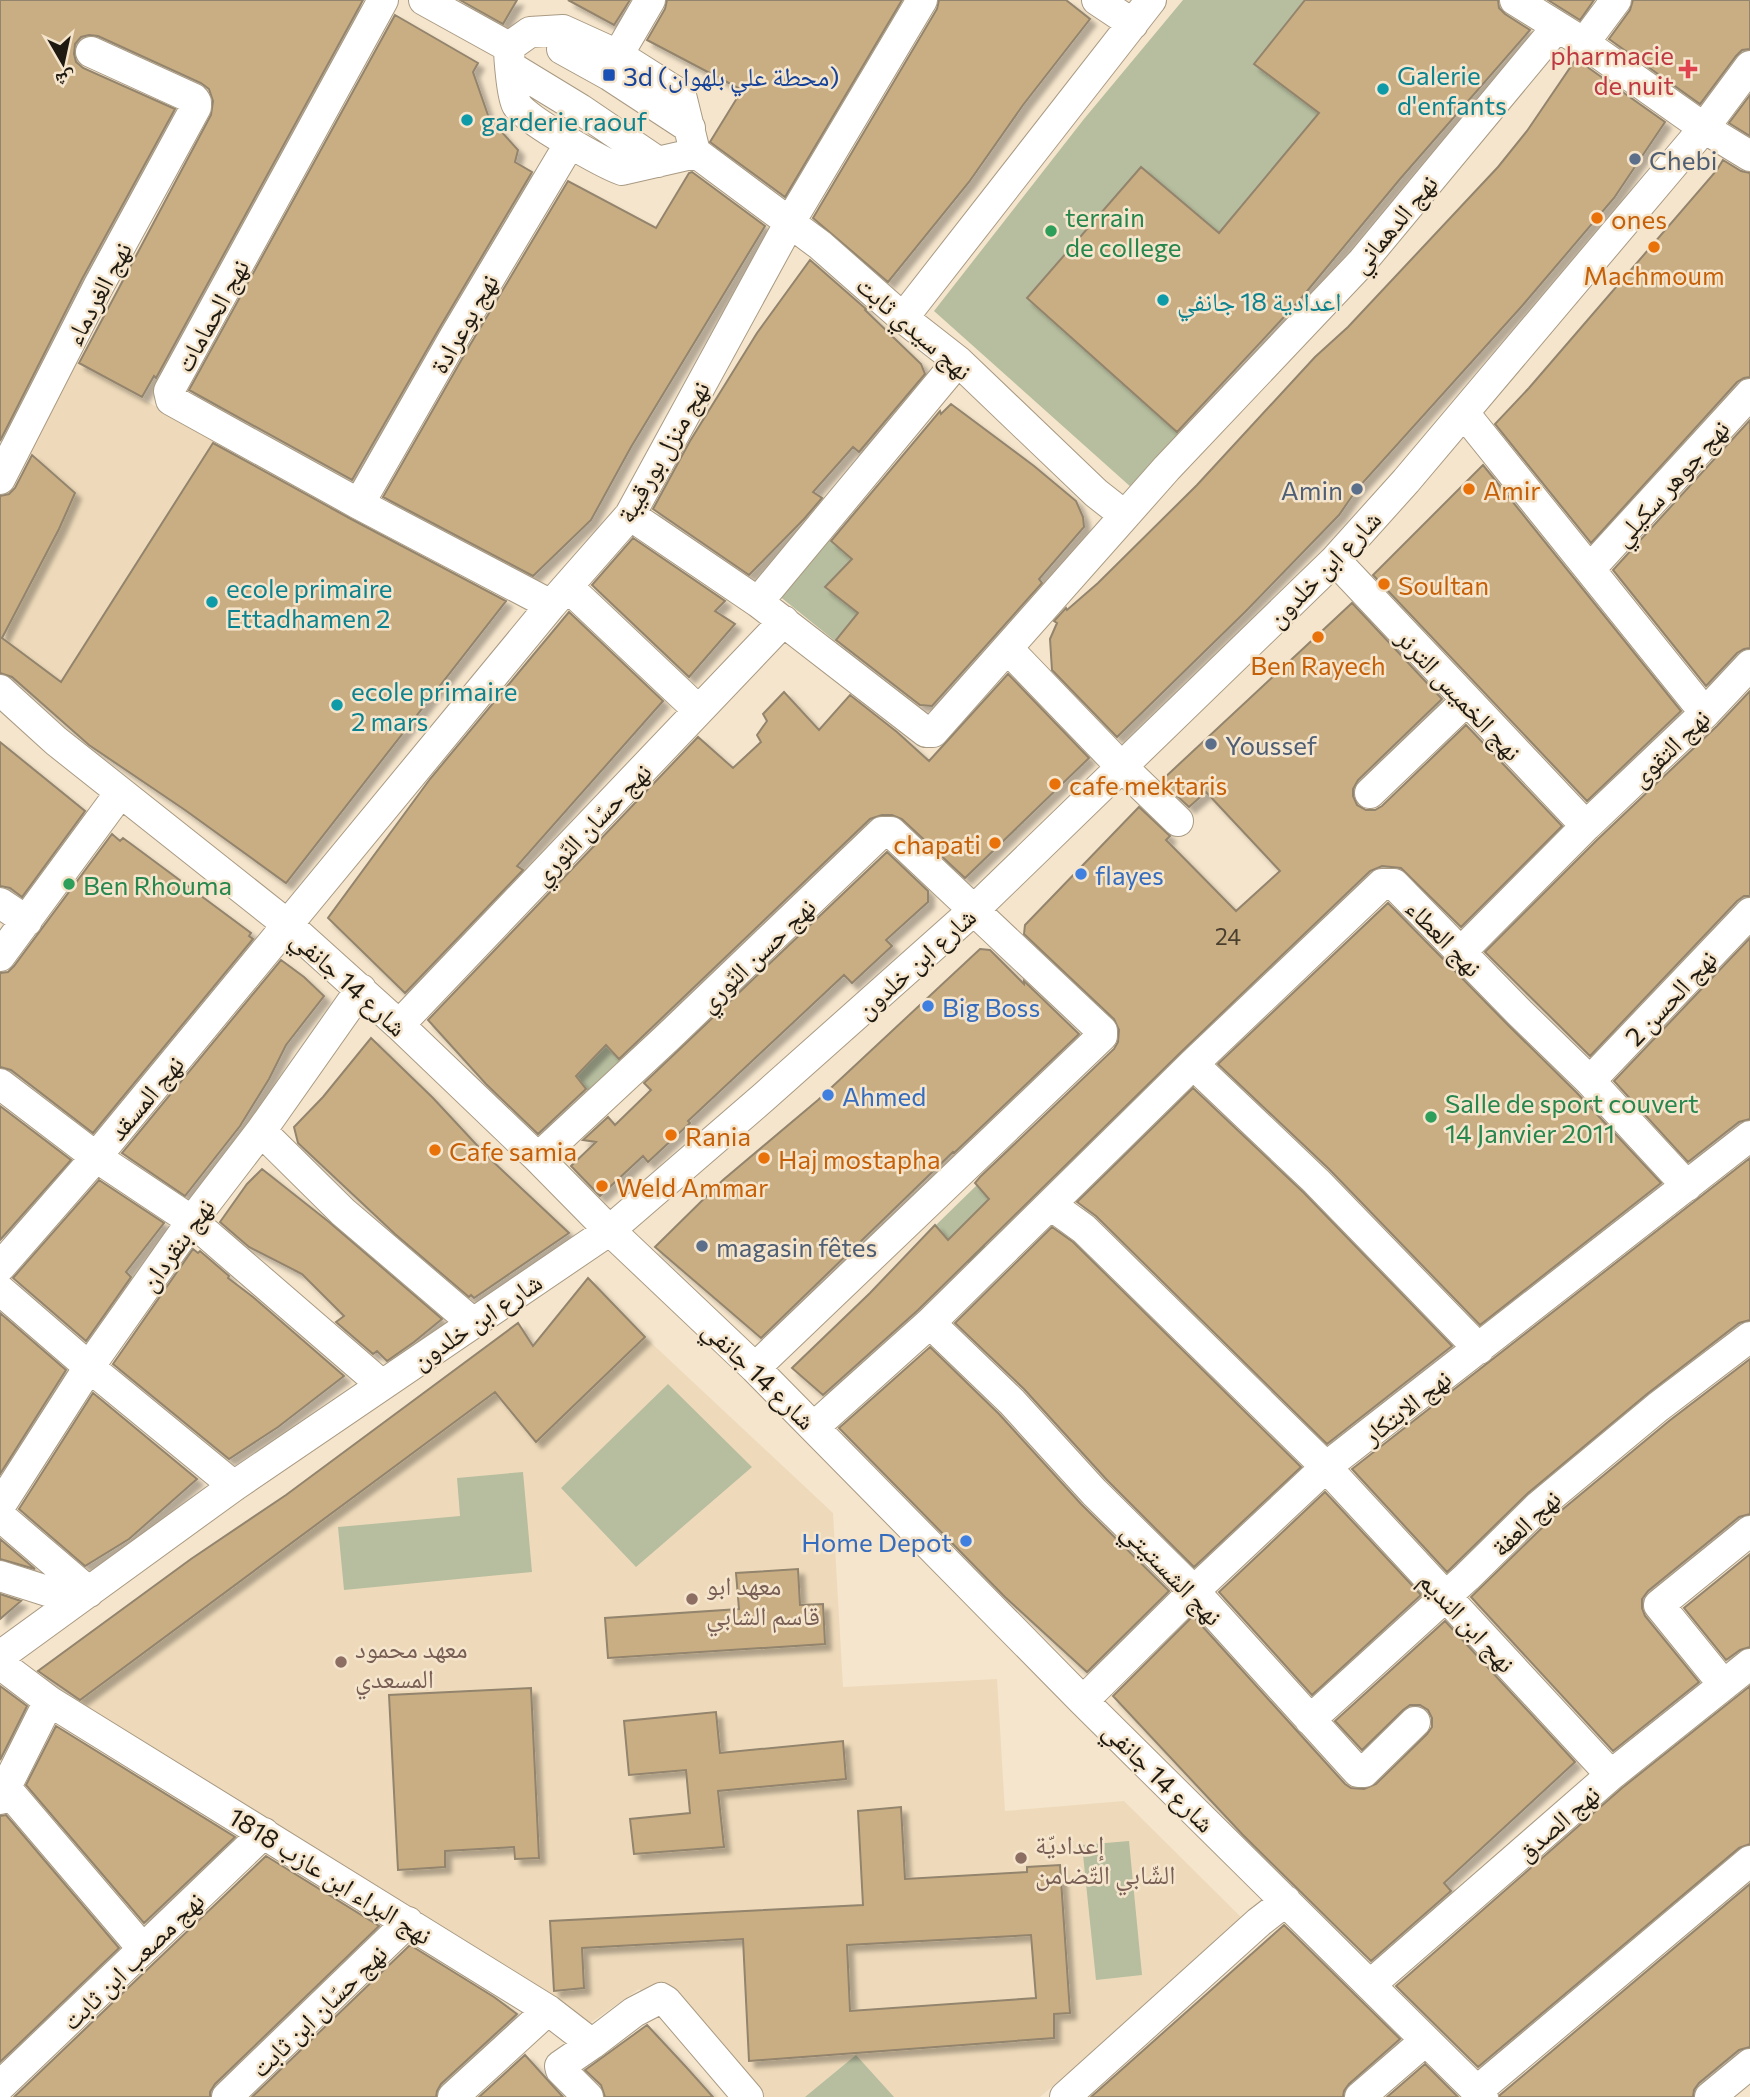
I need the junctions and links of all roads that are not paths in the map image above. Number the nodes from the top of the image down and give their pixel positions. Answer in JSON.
{"nodes":[{"id":1,"x":383,"y":0,"type":"edge"},
{"id":2,"x":424,"y":0,"type":"edge"},
{"id":3,"x":650,"y":0,"type":"edge"},
{"id":4,"x":922,"y":0,"type":"edge"},
{"id":5,"x":1097,"y":0,"type":"edge"},
{"id":6,"x":1151,"y":0,"type":"edge"},
{"id":7,"x":1514,"y":0,"type":"edge"},
{"id":8,"x":1616,"y":0,"type":"edge"},
{"id":9,"x":1133,"y":24,"type":"junction"},
{"id":10,"x":1558,"y":27,"type":"junction"},
{"id":11,"x":1584,"y":43,"type":"junction"},
{"id":12,"x":517,"y":48,"type":"junction"},
{"id":13,"x":91,"y":52,"type":"dead end"},
{"id":14,"x":618,"y":55,"type":"junction"},
{"id":15,"x":1750,"y":66,"type":"edge"},
{"id":16,"x":1704,"y":128,"type":"junction"},
{"id":17,"x":692,"y":140,"type":"junction"},
{"id":18,"x":570,"y":143,"type":"junction"},
{"id":19,"x":1750,"y":156,"type":"edge"},
{"id":20,"x":658,"y":163,"type":"junction"},
{"id":21,"x":790,"y":222,"type":"junction"},
{"id":22,"x":902,"y":318,"type":"junction"},
{"id":23,"x":958,"y":361,"type":"junction"},
{"id":24,"x":1750,"y":394,"type":"edge"},
{"id":25,"x":1464,"y":413,"type":"junction"},
{"id":26,"x":0,"y":480,"type":"edge"},
{"id":27,"x":359,"y":504,"type":"junction"},
{"id":28,"x":630,"y":515,"type":"junction"},
{"id":29,"x":1124,"y":515,"type":"junction"},
{"id":30,"x":1335,"y":560,"type":"junction"},
{"id":31,"x":1590,"y":569,"type":"junction"},
{"id":32,"x":559,"y":596,"type":"junction"},
{"id":33,"x":758,"y":602,"type":"junction"},
{"id":34,"x":784,"y":621,"type":"junction"},
{"id":35,"x":1007,"y":649,"type":"junction"},
{"id":36,"x":1750,"y":665,"type":"edge"},
{"id":37,"x":0,"y":691,"type":"edge"},
{"id":38,"x":1466,"y":701,"type":"junction"},
{"id":39,"x":698,"y":710,"type":"junction"},
{"id":40,"x":1705,"y":713,"type":"junction"},
{"id":41,"x":1122,"y":766,"type":"junction"},
{"id":42,"x":120,"y":793,"type":"junction"},
{"id":43,"x":1370,"y":793,"type":"dead end"},
{"id":44,"x":1178,"y":821,"type":"dead end"},
{"id":45,"x":1586,"y":826,"type":"junction"},
{"id":46,"x":0,"y":903,"type":"edge"},
{"id":47,"x":975,"y":909,"type":"junction"},
{"id":48,"x":1750,"y":914,"type":"edge"},
{"id":49,"x":27,"y":922,"type":"junction"},
{"id":50,"x":288,"y":925,"type":"junction"},
{"id":51,"x":1461,"y":952,"type":"junction"},
{"id":52,"x":0,"y":956,"type":"edge"},
{"id":53,"x":361,"y":989,"type":"junction"},
{"id":54,"x":399,"y":1025,"type":"junction"},
{"id":55,"x":1193,"y":1064,"type":"junction"},
{"id":56,"x":1590,"y":1081,"type":"junction"},
{"id":57,"x":0,"y":1084,"type":"edge"},
{"id":58,"x":261,"y":1131,"type":"junction"},
{"id":59,"x":1750,"y":1136,"type":"edge"},
{"id":60,"x":96,"y":1157,"type":"junction"},
{"id":61,"x":538,"y":1158,"type":"junction"},
{"id":62,"x":1687,"y":1186,"type":"junction"},
{"id":63,"x":1051,"y":1205,"type":"junction"},
{"id":64,"x":192,"y":1221,"type":"junction"},
{"id":65,"x":610,"y":1230,"type":"junction"},
{"id":66,"x":0,"y":1267,"type":"edge"},
{"id":67,"x":0,"y":1290,"type":"edge"},
{"id":68,"x":930,"y":1322,"type":"junction"},
{"id":69,"x":473,"y":1323,"type":"junction"},
{"id":70,"x":1750,"y":1337,"type":"edge"},
{"id":71,"x":1479,"y":1349,"type":"junction"},
{"id":72,"x":89,"y":1367,"type":"junction"},
{"id":73,"x":755,"y":1368,"type":"junction"},
{"id":74,"x":382,"y":1385,"type":"junction"},
{"id":75,"x":814,"y":1427,"type":"junction"},
{"id":76,"x":1326,"y":1467,"type":"junction"},
{"id":77,"x":234,"y":1486,"type":"junction"},
{"id":78,"x":0,"y":1506,"type":"edge"},
{"id":79,"x":0,"y":1516,"type":"edge"},
{"id":80,"x":1750,"y":1531,"type":"edge"},
{"id":81,"x":0,"y":1576,"type":"edge"},
{"id":82,"x":1194,"y":1591,"type":"junction"},
{"id":83,"x":1445,"y":1596,"type":"junction"},
{"id":84,"x":80,"y":1597,"type":"junction"},
{"id":85,"x":0,"y":1656,"type":"edge"},
{"id":86,"x":0,"y":1664,"type":"edge"},
{"id":87,"x":1750,"y":1664,"type":"edge"},
{"id":88,"x":1723,"y":1684,"type":"junction"},
{"id":89,"x":49,"y":1701,"type":"junction"},
{"id":90,"x":1083,"y":1701,"type":"junction"},
{"id":91,"x":1310,"y":1720,"type":"junction"},
{"id":92,"x":1415,"y":1722,"type":"dead end"},
{"id":93,"x":1611,"y":1775,"type":"junction"},
{"id":94,"x":3,"y":1793,"type":"edge"},
{"id":95,"x":264,"y":1833,"type":"junction"},
{"id":96,"x":1750,"y":1861,"type":"edge"},
{"id":97,"x":1286,"y":1900,"type":"junction"},
{"id":98,"x":408,"y":1922,"type":"junction"},
{"id":99,"x":143,"y":1948,"type":"junction"},
{"id":100,"x":1370,"y":1985,"type":"junction"},
{"id":101,"x":548,"y":2010,"type":"junction"},
{"id":102,"x":1425,"y":2041,"type":"junction"},
{"id":103,"x":592,"y":2044,"type":"junction"},
{"id":104,"x":1750,"y":2064,"type":"edge"},
{"id":105,"x":0,"y":2086,"type":"edge"},
{"id":106,"x":1480,"y":2094,"type":"edge"},
{"id":107,"x":227,"y":2097,"type":"edge"},
{"id":108,"x":453,"y":2097,"type":"edge"},
{"id":109,"x":588,"y":2097,"type":"edge"},
{"id":110,"x":748,"y":2097,"type":"edge"},
{"id":111,"x":1065,"y":2097,"type":"edge"},
{"id":112,"x":1360,"y":2097,"type":"edge"},
{"id":113,"x":1710,"y":2097,"type":"edge"}],
"edges":[{"from":1,"to":27,"type":"street","name":"نهج الحمامات"},
{"from":2,"to":12,"type":"street"},
{"from":3,"to":14,"type":"street"},
{"from":4,"to":21,"type":"street","name":"نهج منزل بورقيبة"},
{"from":5,"to":9,"type":"street"},
{"from":6,"to":9,"type":"street"},
{"from":7,"to":10,"type":"street"},
{"from":8,"to":11,"type":"street"},
{"from":9,"to":22,"type":"street"},
{"from":10,"to":11,"type":"street"},
{"from":10,"to":29,"type":"street","name":"نهج الدهماني"},
{"from":11,"to":16,"type":"street"},
{"from":12,"to":14,"type":"street"},
{"from":12,"to":17,"type":"street","name":"نهج سيدي ثابت"},
{"from":12,"to":18,"type":"street"},
{"from":12,"to":20,"type":"street"},
{"from":13,"to":26,"type":"street","name":"نهج الغردماء"},
{"from":14,"to":17,"type":"street"},
{"from":15,"to":16,"type":"street","name":"شارع ابن خلدون"},
{"from":16,"to":19,"type":"street"},
{"from":16,"to":25,"type":"street","name":"شارع ابن خلدون"},
{"from":17,"to":20,"type":"street"},
{"from":17,"to":21,"type":"street","name":"نهج سيدي ثابت"},
{"from":18,"to":20,"type":"street"},
{"from":18,"to":27,"type":"street","name":"نهج بوعرادة"},
{"from":21,"to":22,"type":"street","name":"نهج سيدي ثابت"},
{"from":21,"to":28,"type":"street","name":"نهج منزل بورقيبة"},
{"from":22,"to":23,"type":"street","name":"نهج سيدي ثابت"},
{"from":23,"to":29,"type":"street","name":"نهج سيدي ثابت"},
{"from":23,"to":33,"type":"street"},
{"from":24,"to":31,"type":"street","name":"نهج جوهر سكيلي"},
{"from":25,"to":30,"type":"street","name":"شارع ابن خلدون"},
{"from":25,"to":31,"type":"street"},
{"from":27,"to":32,"type":"street","name":"نهج الحمامات"},
{"from":28,"to":32,"type":"street","name":"نهج منزل بورقيبة"},
{"from":28,"to":33,"type":"street"},
{"from":29,"to":35,"type":"street","name":"نهج الدهماني"},
{"from":30,"to":38,"type":"street","name":"نهج الخميس الترنر"},
{"from":30,"to":41,"type":"street","name":"شارع ابن خلدون"},
{"from":31,"to":40,"type":"street"},
{"from":32,"to":39,"type":"street","name":"نهج الحمامات"},
{"from":32,"to":50,"type":"street","name":"نهج منزل بورقيبة"},
{"from":33,"to":34,"type":"street"},
{"from":34,"to":35,"type":"street","name":"نهج الدهماني"},
{"from":34,"to":39,"type":"street","name":"نهج حسّان النّوري"},
{"from":35,"to":41,"type":"street"},
{"from":36,"to":40,"type":"street","name":"نهج التقوى"},
{"from":37,"to":42,"type":"street","name":"شارع 14 جانفي"},
{"from":38,"to":43,"type":"street"},
{"from":38,"to":45,"type":"street","name":"نهج الخميس الترنر"},
{"from":39,"to":54,"type":"street","name":"نهج حسّان النّوري"},
{"from":40,"to":45,"type":"street","name":"نهج التقوى"},
{"from":41,"to":44,"type":"street"},
{"from":41,"to":47,"type":"street","name":"شارع ابن خلدون"},
{"from":42,"to":49,"type":"street"},
{"from":42,"to":50,"type":"street","name":"شارع 14 جانفي"},
{"from":45,"to":51,"type":"street","name":"نهج التقوى"},
{"from":46,"to":49,"type":"street"},
{"from":47,"to":61,"type":"street","name":"نهج حسن النّوري"},
{"from":47,"to":65,"type":"street","name":"شارع ابن خلدون"},
{"from":47,"to":73,"type":"street","name":"نهج حسن النّوري"},
{"from":48,"to":56,"type":"street","name":"نهج الحسن 2"},
{"from":49,"to":52,"type":"street"},
{"from":50,"to":53,"type":"street","name":"شارع 14 جانفي"},
{"from":50,"to":60,"type":"street","name":"نهج المسقد"},
{"from":51,"to":55,"type":"street","name":"نهج العطاء"},
{"from":51,"to":56,"type":"street","name":"نهج العطاء"},
{"from":53,"to":54,"type":"street","name":"شارع 14 جانفي"},
{"from":53,"to":58,"type":"street","name":"نهج بنقردان"},
{"from":54,"to":61,"type":"street","name":"شارع 14 جانفي"},
{"from":55,"to":63,"type":"street","name":"نهج العطاء"},
{"from":55,"to":71,"type":"street"},
{"from":56,"to":62,"type":"street","name":"نهج العطاء"},
{"from":57,"to":60,"type":"street"},
{"from":58,"to":64,"type":"street","name":"نهج بنقردان"},
{"from":58,"to":69,"type":"street"},
{"from":59,"to":62,"type":"street","name":"نهج الابتكار"},
{"from":60,"to":64,"type":"street"},
{"from":60,"to":66,"type":"street","name":"نهج المسقد"},
{"from":61,"to":65,"type":"street","name":"شارع 14 جانفي"},
{"from":62,"to":71,"type":"street","name":"نهج الابتكار"},
{"from":63,"to":68,"type":"street","name":"نهج العطاء"},
{"from":63,"to":76,"type":"street","name":"نهج ابن النديم"},
{"from":64,"to":72,"type":"street","name":"نهج بنقردان"},
{"from":64,"to":74,"type":"street"},
{"from":65,"to":69,"type":"street","name":"شارع ابن خلدون"},
{"from":65,"to":73,"type":"street","name":"شارع 14 جانفي"},
{"from":67,"to":72,"type":"street"},
{"from":68,"to":75,"type":"street","name":"نهج العطاء"},
{"from":68,"to":82,"type":"street","name":"نهج الشستيتي"},
{"from":69,"to":74,"type":"street","name":"شارع ابن خلدون"},
{"from":70,"to":83,"type":"street","name":"نهج العفة"},
{"from":71,"to":76,"type":"street","name":"نهج الابتكار"},
{"from":72,"to":77,"type":"street"},
{"from":72,"to":78,"type":"street","name":"نهج بنقردان"},
{"from":73,"to":75,"type":"street","name":"شارع 14 جانفي"},
{"from":74,"to":77,"type":"street","name":"شارع ابن خلدون"},
{"from":75,"to":90,"type":"street","name":"شارع 14 جانفي"},
{"from":76,"to":82,"type":"street","name":"نهج الابتكار"},
{"from":76,"to":83,"type":"street","name":"نهج ابن النديم"},
{"from":77,"to":84,"type":"street","name":"شارع ابن خلدون"},
{"from":79,"to":84,"type":"street"},
{"from":80,"to":88,"type":"street"},
{"from":81,"to":84,"type":"street"},
{"from":82,"to":90,"type":"street","name":"نهج الابتكار"},
{"from":82,"to":91,"type":"street","name":"نهج الشستيتي"},
{"from":83,"to":91,"type":"street","name":"نهج العفة"},
{"from":83,"to":93,"type":"street","name":"نهج ابن النديم"},
{"from":84,"to":85,"type":"street","name":"شارع ابن خلدون"},
{"from":86,"to":89,"type":"street","name":"نهج البراء ابن عازب 1818"},
{"from":87,"to":88,"type":"street","name":"نهج الصدق"},
{"from":88,"to":93,"type":"street","name":"نهج الصدق"},
{"from":89,"to":94,"type":"street"},
{"from":89,"to":95,"type":"street","name":"نهج البراء ابن عازب 1818"},
{"from":90,"to":97,"type":"street","name":"شارع 14 جانفي"},
{"from":91,"to":92,"type":"street","name":"نهج الشستيتي"},
{"from":93,"to":100,"type":"street","name":"نهج الصدق"},
{"from":94,"to":99,"type":"street"},
{"from":95,"to":98,"type":"street","name":"نهج البراء ابن عازب 1818"},
{"from":95,"to":99,"type":"street","name":"نهج مصعب ابن ثابت"},
{"from":96,"to":106,"type":"street"},
{"from":97,"to":100,"type":"street","name":"شارع 14 جانفي"},
{"from":97,"to":111,"type":"street"},
{"from":98,"to":101,"type":"street","name":"نهج البراء ابن عازب 1818"},
{"from":98,"to":107,"type":"street","name":"نهج حسّان ابن ثابت"},
{"from":99,"to":105,"type":"street","name":"نهج مصعب ابن ثابت"},
{"from":100,"to":102,"type":"street","name":"شارع 14 جانفي"},
{"from":101,"to":103,"type":"street","name":"نهج البراء ابن عازب 1818"},
{"from":101,"to":108,"type":"street"},
{"from":102,"to":106,"type":"street","name":"شارع 14 جانفي"},
{"from":102,"to":112,"type":"street"},
{"from":103,"to":109,"type":"street"},
{"from":103,"to":110,"type":"street"},
{"from":104,"to":113,"type":"street"}]}
